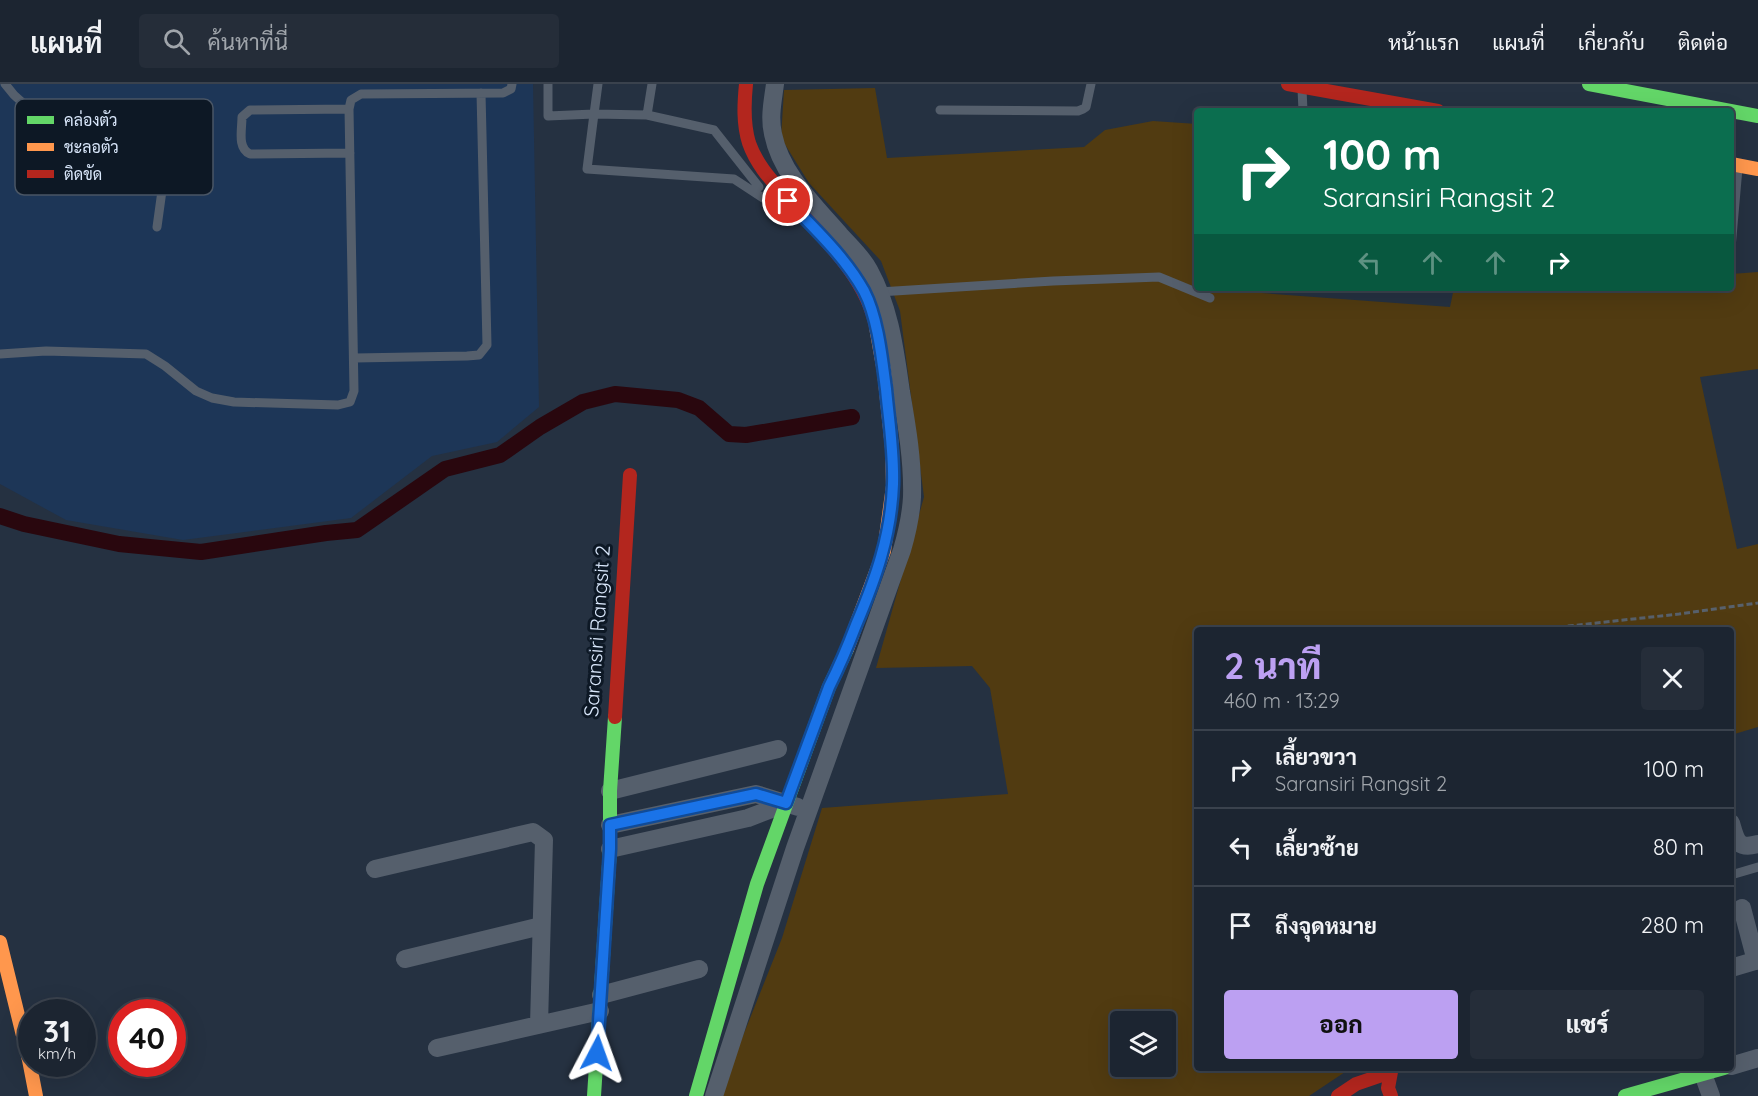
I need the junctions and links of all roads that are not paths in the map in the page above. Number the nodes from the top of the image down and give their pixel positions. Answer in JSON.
{"nodes":[{"id":1,"x":5,"y":84,"type":"edge"},
{"id":2,"x":512,"y":84,"type":"edge"},
{"id":3,"x":548,"y":84,"type":"edge"},
{"id":4,"x":598,"y":84,"type":"edge"},
{"id":5,"x":652,"y":84,"type":"edge"},
{"id":6,"x":746,"y":84,"type":"edge"},
{"id":7,"x":775,"y":84,"type":"edge"},
{"id":8,"x":1091,"y":84,"type":"edge"},
{"id":9,"x":1288,"y":84,"type":"edge"},
{"id":10,"x":1590,"y":84,"type":"edge"},
{"id":11,"x":1302,"y":87,"type":"junction"},
{"id":12,"x":1629,"y":88,"type":"edge"},
{"id":13,"x":482,"y":93,"type":"junction"},
{"id":14,"x":18,"y":99,"type":"edge"},
{"id":15,"x":1371,"y":105,"type":"edge"},
{"id":16,"x":1303,"y":108,"type":"edge"},
{"id":17,"x":1404,"y":108,"type":"edge"},
{"id":18,"x":1721,"y":108,"type":"edge"},
{"id":19,"x":349,"y":109,"type":"junction"},
{"id":20,"x":940,"y":110,"type":"dead end"},
{"id":21,"x":1734,"y":111,"type":"edge"},
{"id":22,"x":594,"y":114,"type":"junction"},
{"id":23,"x":647,"y":115,"type":"junction"},
{"id":24,"x":1758,"y":116,"type":"edge"},
{"id":25,"x":350,"y":153,"type":"junction"},
{"id":26,"x":1735,"y":165,"type":"edge"},
{"id":27,"x":1758,"y":170,"type":"edge"},
{"id":28,"x":1734,"y":186,"type":"edge"},
{"id":29,"x":162,"y":195,"type":"edge"},
{"id":30,"x":795,"y":195,"type":"junction"},
{"id":31,"x":158,"y":228,"type":"dead end"},
{"id":32,"x":879,"y":292,"type":"junction"},
{"id":33,"x":1210,"y":298,"type":"dead end"},
{"id":34,"x":0,"y":354,"type":"edge"},
{"id":35,"x":355,"y":358,"type":"junction"},
{"id":36,"x":630,"y":475,"type":"dead end"},
{"id":37,"x":829,"y":687,"type":"junction"},
{"id":38,"x":853,"y":688,"type":"junction"},
{"id":39,"x":777,"y":749,"type":"dead end"},
{"id":40,"x":610,"y":791,"type":"junction"},
{"id":41,"x":786,"y":803,"type":"junction"},
{"id":42,"x":809,"y":810,"type":"junction"},
{"id":43,"x":610,"y":825,"type":"junction"},
{"id":44,"x":1734,"y":833,"type":"edge"},
{"id":45,"x":1758,"y":844,"type":"edge"},
{"id":46,"x":610,"y":849,"type":"junction"},
{"id":47,"x":1758,"y":867,"type":"edge"},
{"id":48,"x":375,"y":869,"type":"dead end"},
{"id":49,"x":1734,"y":874,"type":"edge"},
{"id":50,"x":1742,"y":909,"type":"dead end"},
{"id":51,"x":542,"y":926,"type":"junction"},
{"id":52,"x":744,"y":930,"type":"junction"},
{"id":53,"x":766,"y":935,"type":"junction"},
{"id":54,"x":0,"y":942,"type":"edge"},
{"id":55,"x":405,"y":958,"type":"dead end"},
{"id":56,"x":1757,"y":961,"type":"edge"},
{"id":57,"x":1734,"y":967,"type":"edge"},
{"id":58,"x":699,"y":969,"type":"dead end"},
{"id":59,"x":600,"y":1003,"type":"junction"},
{"id":60,"x":538,"y":1025,"type":"junction"},
{"id":61,"x":437,"y":1048,"type":"dead end"},
{"id":62,"x":1758,"y":1058,"type":"edge"},
{"id":63,"x":1734,"y":1065,"type":"edge"},
{"id":64,"x":1714,"y":1071,"type":"edge"},
{"id":65,"x":1703,"y":1074,"type":"junction"},
{"id":66,"x":36,"y":1096,"type":"edge"},
{"id":67,"x":594,"y":1096,"type":"edge"},
{"id":68,"x":696,"y":1096,"type":"edge"},
{"id":69,"x":714,"y":1096,"type":"edge"},
{"id":70,"x":1338,"y":1096,"type":"edge"},
{"id":71,"x":1391,"y":1096,"type":"edge"},
{"id":72,"x":1625,"y":1096,"type":"edge"},
{"id":73,"x":1711,"y":1096,"type":"edge"}],
"edges":[{"from":1,"to":14,"type":"lane"},
{"from":2,"to":13,"type":"lane"},
{"from":3,"to":22,"type":"lane"},
{"from":4,"to":22,"type":"lane"},
{"from":5,"to":23,"type":"lane"},
{"from":6,"to":30,"type":"street"},
{"from":7,"to":30,"type":"street"},
{"from":8,"to":20,"type":"lane"},
{"from":9,"to":11,"type":"street"},
{"from":10,"to":12,"type":"street"},
{"from":11,"to":15,"type":"street"},
{"from":11,"to":16,"type":"lane"},
{"from":12,"to":18,"type":"street"},
{"from":13,"to":19,"type":"lane"},
{"from":13,"to":35,"type":"lane"},
{"from":15,"to":17,"type":"street"},
{"from":19,"to":25,"type":"lane"},
{"from":19,"to":25,"type":"lane"},
{"from":21,"to":24,"type":"street"},
{"from":22,"to":23,"type":"lane"},
{"from":22,"to":30,"type":"lane"},
{"from":23,"to":30,"type":"lane"},
{"from":25,"to":35,"type":"lane"},
{"from":26,"to":27,"type":"street"},
{"from":26,"to":28,"type":"lane"},
{"from":29,"to":31,"type":"lane"},
{"from":30,"to":32,"type":"street"},
{"from":30,"to":37,"type":"street"},
{"from":32,"to":33,"type":"lane"},
{"from":32,"to":38,"type":"street"},
{"from":34,"to":35,"type":"lane"},
{"from":36,"to":40,"type":"street","name":"Saransiri Rangsit 2"},
{"from":37,"to":38,"type":"street"},
{"from":37,"to":41,"type":"street"},
{"from":38,"to":42,"type":"street"},
{"from":39,"to":40,"type":"street"},
{"from":40,"to":43,"type":"street","name":"Saransiri Rangsit 2"},
{"from":41,"to":42,"type":"street"},
{"from":41,"to":43,"type":"street"},
{"from":41,"to":46,"type":"street"},
{"from":41,"to":52,"type":"street"},
{"from":42,"to":53,"type":"street"},
{"from":43,"to":46,"type":"street","name":"Saransiri Rangsit 2"},
{"from":44,"to":45,"type":"street"},
{"from":46,"to":59,"type":"street","name":"Saransiri Rangsit 2"},
{"from":47,"to":49,"type":"lane"},
{"from":48,"to":51,"type":"street"},
{"from":50,"to":56,"type":"street"},
{"from":51,"to":55,"type":"street"},
{"from":51,"to":60,"type":"street"},
{"from":52,"to":53,"type":"street"},
{"from":52,"to":68,"type":"street"},
{"from":53,"to":69,"type":"street"},
{"from":54,"to":66,"type":"street"},
{"from":56,"to":57,"type":"street"},
{"from":58,"to":59,"type":"street"},
{"from":59,"to":60,"type":"street"},
{"from":59,"to":67,"type":"street","name":"Saransiri Rangsit 2"},
{"from":60,"to":61,"type":"street"},
{"from":62,"to":63,"type":"street"},
{"from":64,"to":65,"type":"street"},
{"from":65,"to":72,"type":"street"},
{"from":65,"to":73,"type":"street"},
{"from":70,"to":71,"type":"street"}]}
